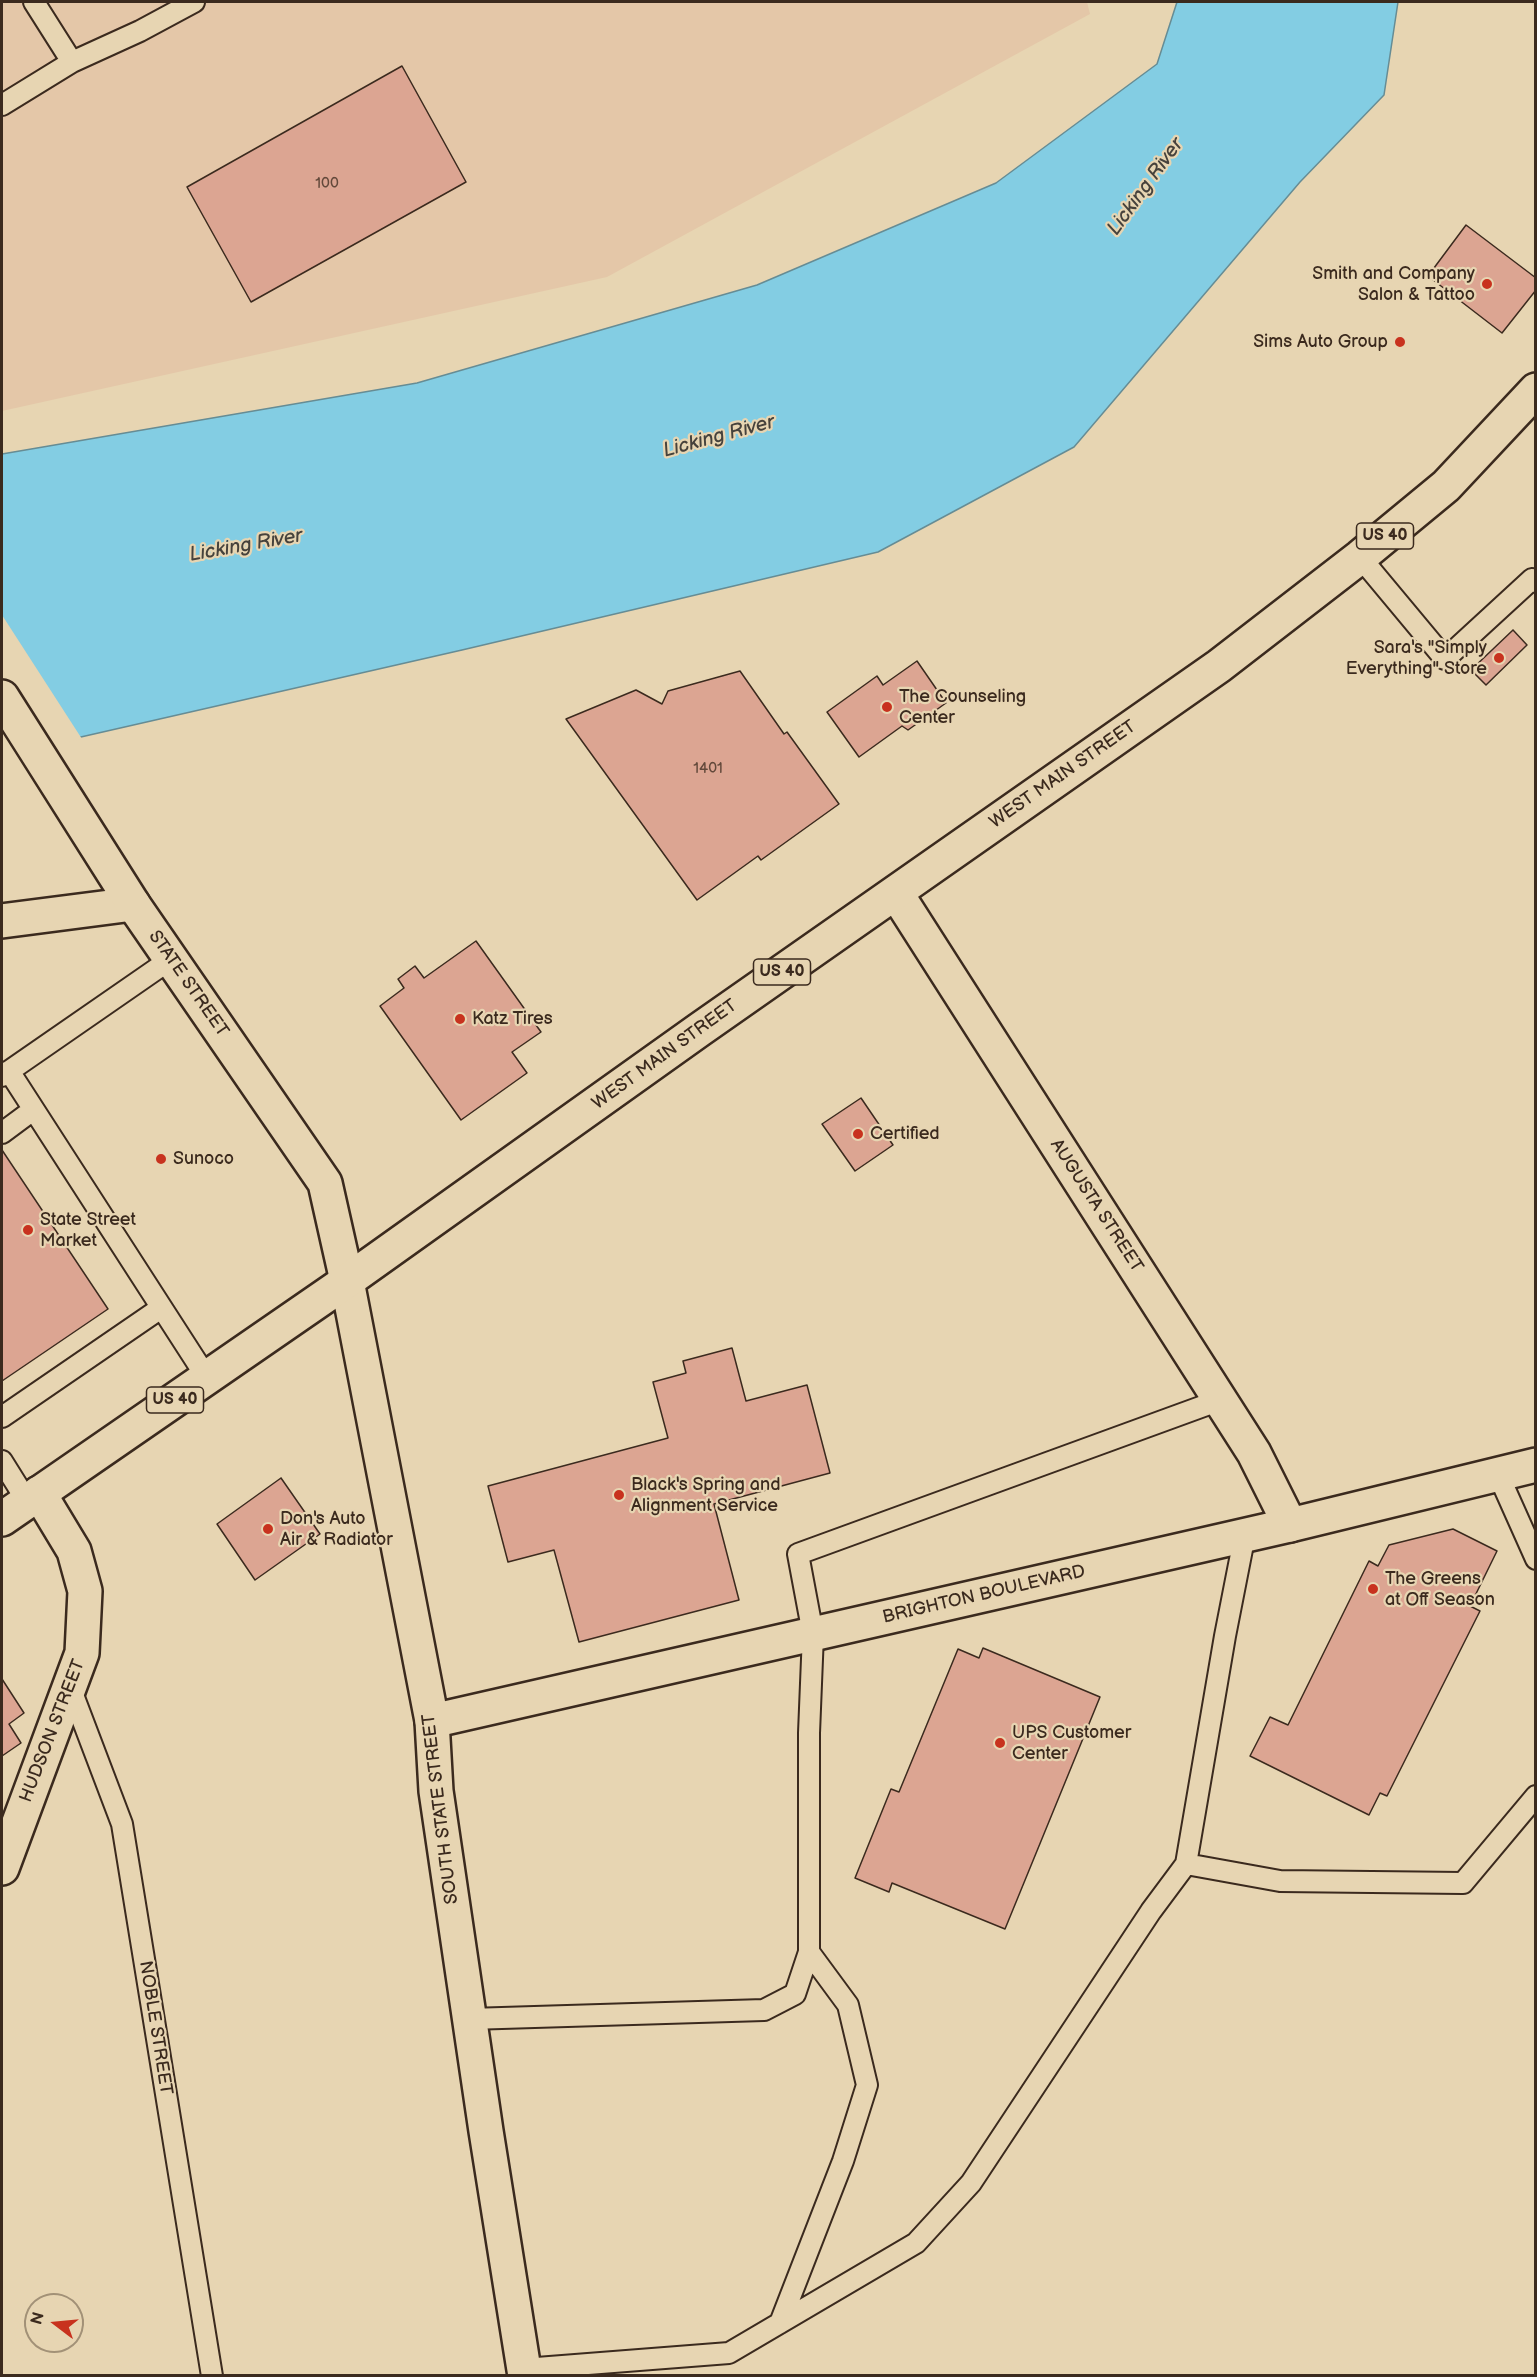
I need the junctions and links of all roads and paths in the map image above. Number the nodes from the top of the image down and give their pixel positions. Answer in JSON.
{"nodes":[{"id":1,"x":34,"y":2,"type":"edge"},
{"id":2,"x":194,"y":2,"type":"edge"},
{"id":3,"x":72,"y":62,"type":"junction"},
{"id":4,"x":2,"y":105,"type":"edge"},
{"id":5,"x":1536,"y":390,"type":"edge"},
{"id":6,"x":1360,"y":557,"type":"junction"},
{"id":7,"x":1536,"y":582,"type":"edge"},
{"id":8,"x":2,"y":697,"type":"edge"},
{"id":9,"x":896,"y":893,"type":"junction"},
{"id":10,"x":133,"y":904,"type":"junction"},
{"id":11,"x":2,"y":921,"type":"edge"},
{"id":12,"x":171,"y":959,"type":"junction"},
{"id":13,"x":5,"y":1074,"type":"edge"},
{"id":14,"x":33,"y":1110,"type":"junction"},
{"id":15,"x":2,"y":1133,"type":"edge"},
{"id":16,"x":347,"y":1281,"type":"junction"},
{"id":17,"x":161,"y":1308,"type":"junction"},
{"id":18,"x":207,"y":1378,"type":"junction"},
{"id":19,"x":1220,"y":1400,"type":"junction"},
{"id":20,"x":2,"y":1417,"type":"edge"},
{"id":21,"x":2,"y":1461,"type":"edge"},
{"id":22,"x":1536,"y":1466,"type":"edge"},
{"id":23,"x":1498,"y":1474,"type":"junction"},
{"id":24,"x":23,"y":1504,"type":"edge"},
{"id":25,"x":1290,"y":1524,"type":"junction"},
{"id":26,"x":1245,"y":1534,"type":"junction"},
{"id":27,"x":1536,"y":1559,"type":"edge"},
{"id":28,"x":813,"y":1634,"type":"junction"},
{"id":29,"x":70,"y":1687,"type":"junction"},
{"id":30,"x":432,"y":1721,"type":"junction"},
{"id":31,"x":1536,"y":1796,"type":"edge"},
{"id":32,"x":1185,"y":1864,"type":"junction"},
{"id":33,"x":2,"y":1868,"type":"edge"},
{"id":34,"x":809,"y":1952,"type":"junction"},
{"id":35,"x":469,"y":2019,"type":"junction"},
{"id":36,"x":780,"y":2323,"type":"junction"},
{"id":37,"x":524,"y":2372,"type":"edge"},
{"id":38,"x":212,"y":2376,"type":"edge"}],
"edges":[{"from":1,"to":3,"type":"lane"},
{"from":2,"to":3,"type":"lane"},
{"from":3,"to":4,"type":"lane"},
{"from":5,"to":6,"type":"street","name":"WEST MAIN STREET","number":"US 40"},
{"from":6,"to":7,"type":"lane"},
{"from":6,"to":9,"type":"street","name":"WEST MAIN STREET","number":"US 40"},
{"from":8,"to":10,"type":"street","name":"STATE STREET"},
{"from":9,"to":16,"type":"street","name":"WEST MAIN STREET","number":"US 40"},
{"from":9,"to":19,"type":"street","name":"AUGUSTA STREET"},
{"from":10,"to":11,"type":"street"},
{"from":10,"to":12,"type":"street","name":"STATE STREET"},
{"from":12,"to":13,"type":"lane"},
{"from":12,"to":16,"type":"street","name":"STATE STREET"},
{"from":13,"to":14,"type":"lane"},
{"from":14,"to":15,"type":"lane"},
{"from":14,"to":17,"type":"lane"},
{"from":16,"to":18,"type":"street","name":"WEST MAIN STREET","number":"US 40"},
{"from":16,"to":30,"type":"street","name":"SOUTH STATE STREET"},
{"from":17,"to":18,"type":"lane"},
{"from":17,"to":20,"type":"lane"},
{"from":18,"to":24,"type":"street","name":"WEST MAIN STREET","number":"US 40"},
{"from":19,"to":25,"type":"street","name":"AUGUSTA STREET"},
{"from":19,"to":28,"type":"lane"},
{"from":21,"to":24,"type":"lane"},
{"from":22,"to":23,"type":"street","name":"BRIGHTON BOULEVARD"},
{"from":23,"to":25,"type":"street","name":"BRIGHTON BOULEVARD"},
{"from":23,"to":27,"type":"lane"},
{"from":24,"to":29,"type":"street","name":"HUDSON STREET"},
{"from":25,"to":26,"type":"street","name":"BRIGHTON BOULEVARD"},
{"from":26,"to":28,"type":"street","name":"BRIGHTON BOULEVARD"},
{"from":26,"to":32,"type":"lane"},
{"from":28,"to":30,"type":"street","name":"BRIGHTON BOULEVARD"},
{"from":28,"to":34,"type":"lane"},
{"from":29,"to":33,"type":"street","name":"HUDSON STREET"},
{"from":29,"to":38,"type":"lane","name":"NOBLE STREET"},
{"from":30,"to":35,"type":"street","name":"SOUTH STATE STREET"},
{"from":31,"to":32,"type":"lane"},
{"from":32,"to":36,"type":"lane"},
{"from":34,"to":35,"type":"lane"},
{"from":34,"to":36,"type":"lane"},
{"from":35,"to":37,"type":"street","name":"SOUTH STATE STREET"},
{"from":36,"to":37,"type":"lane"}]}
